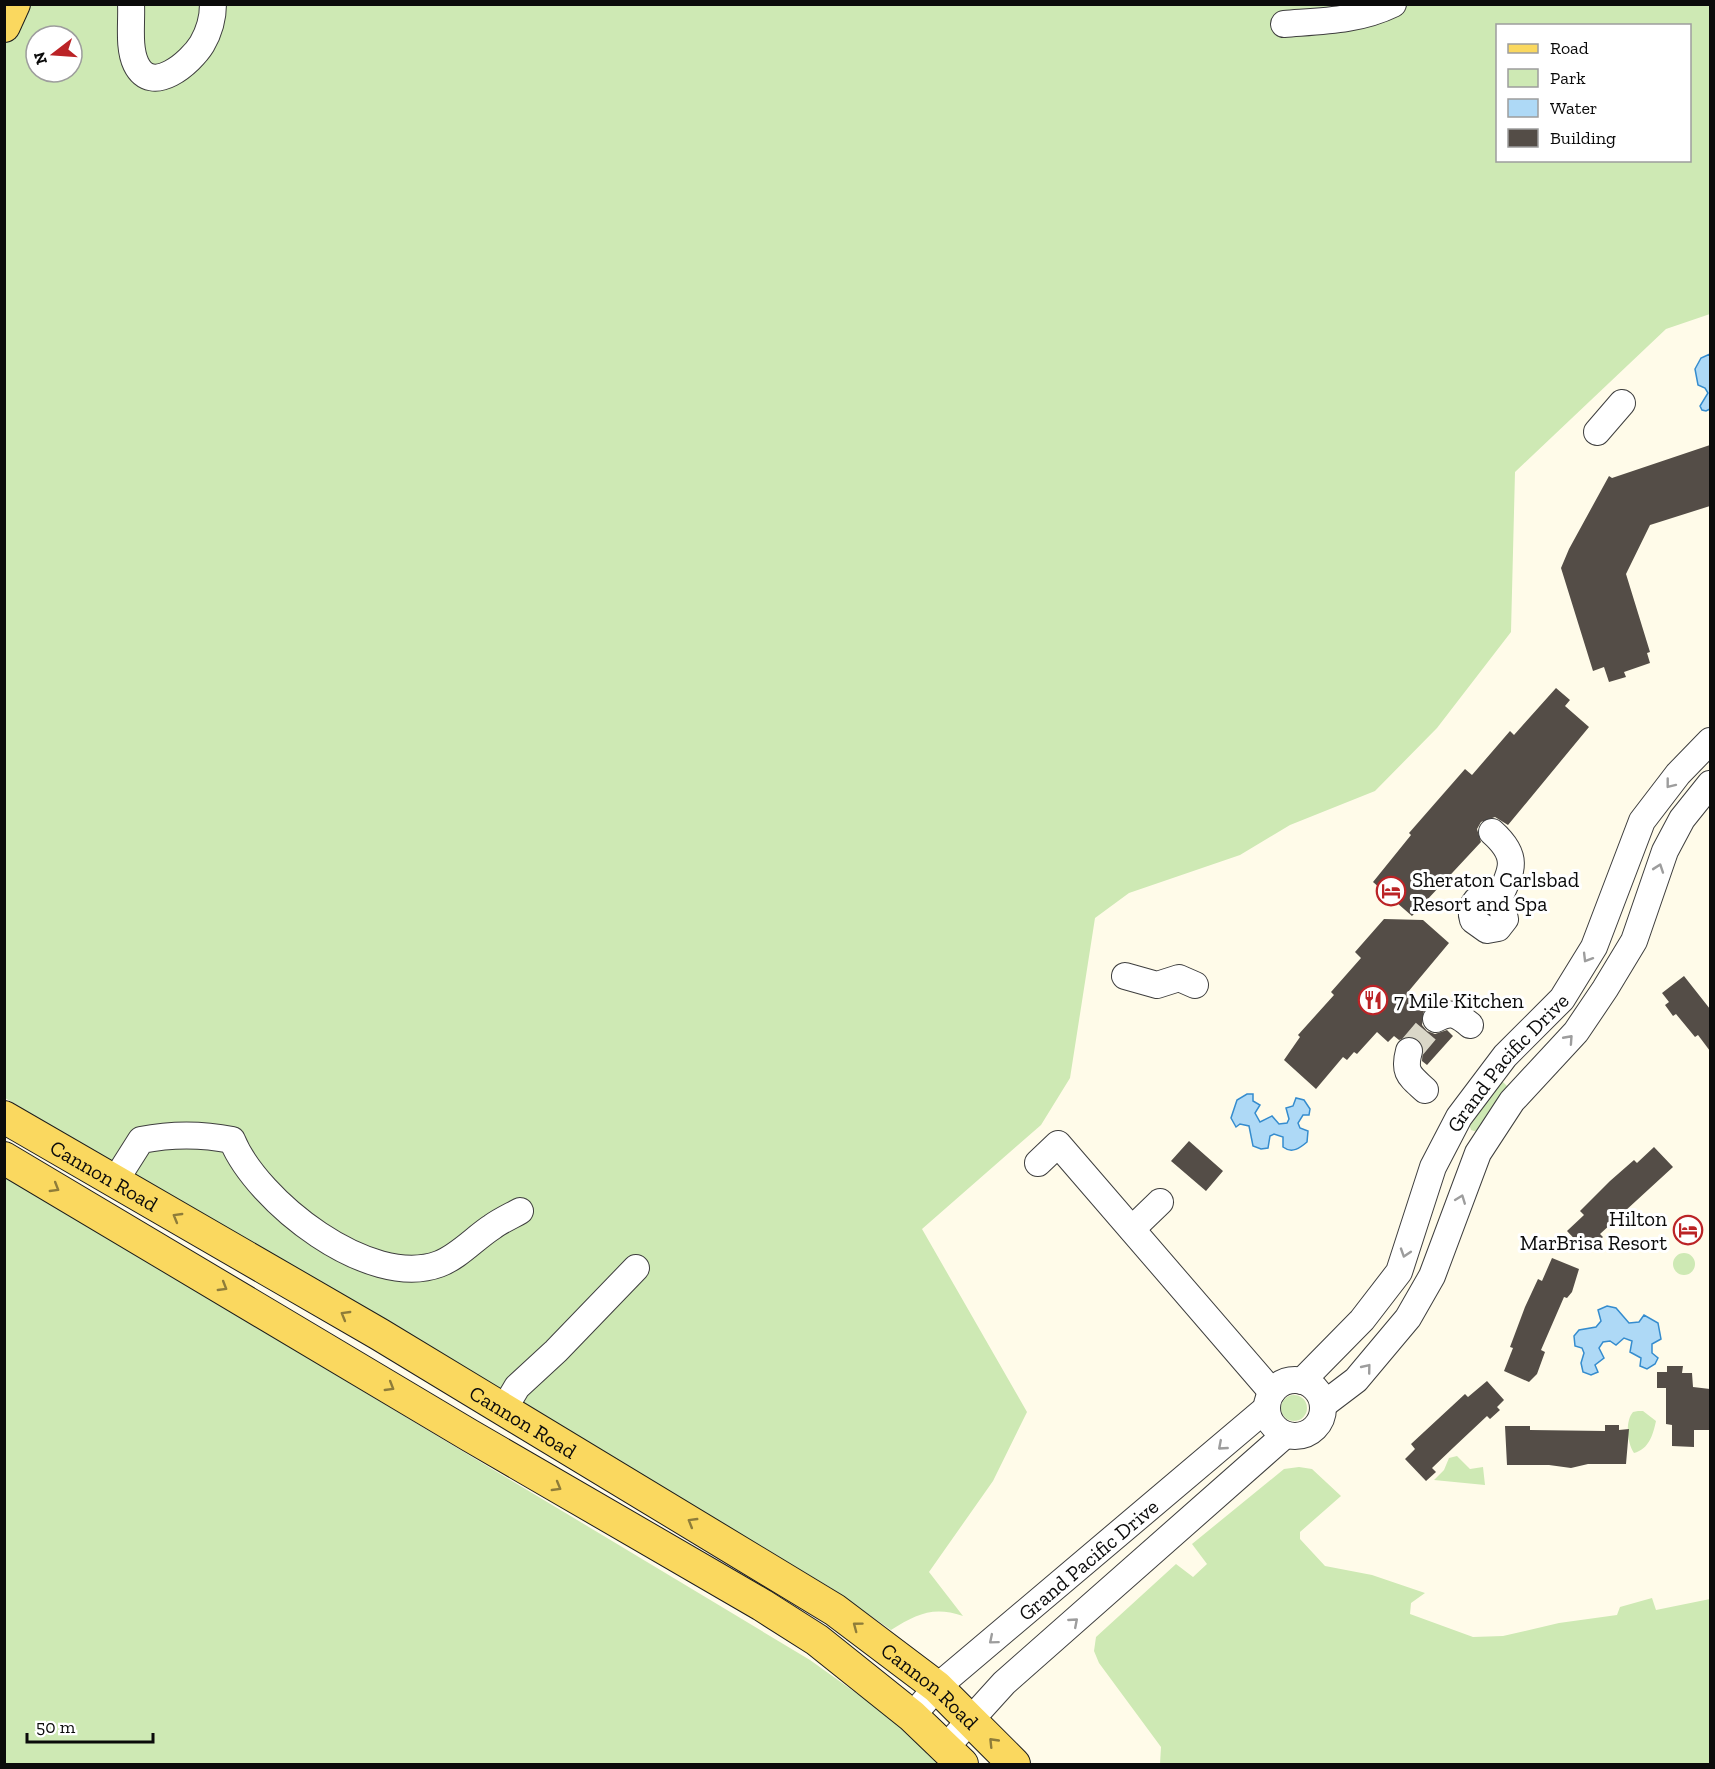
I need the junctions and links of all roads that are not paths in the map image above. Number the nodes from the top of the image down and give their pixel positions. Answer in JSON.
{"nodes":[{"id":1,"x":14,"y":4,"type":"edge"},
{"id":2,"x":131,"y":4,"type":"edge"},
{"id":3,"x":213,"y":4,"type":"edge"},
{"id":4,"x":1393,"y":4,"type":"edge"},
{"id":5,"x":1354,"y":11,"type":"edge"},
{"id":6,"x":1284,"y":24,"type":"dead end"},
{"id":7,"x":4,"y":26,"type":"edge"},
{"id":8,"x":1622,"y":403,"type":"dead end"},
{"id":9,"x":1597,"y":432,"type":"dead end"},
{"id":10,"x":1710,"y":741,"type":"edge"},
{"id":11,"x":1710,"y":784,"type":"edge"},
{"id":12,"x":1492,"y":832,"type":"dead end"},
{"id":13,"x":1499,"y":898,"type":"dead end"},
{"id":14,"x":1125,"y":976,"type":"dead end"},
{"id":15,"x":1195,"y":985,"type":"dead end"},
{"id":16,"x":1436,"y":1019,"type":"dead end"},
{"id":17,"x":1470,"y":1025,"type":"dead end"},
{"id":18,"x":1409,"y":1051,"type":"dead end"},
{"id":19,"x":1425,"y":1090,"type":"dead end"},
{"id":20,"x":4,"y":1117,"type":"edge"},
{"id":21,"x":1446,"y":1139,"type":"junction"},
{"id":22,"x":1477,"y":1157,"type":"junction"},
{"id":23,"x":4,"y":1158,"type":"edge"},
{"id":24,"x":1038,"y":1163,"type":"dead end"},
{"id":25,"x":115,"y":1181,"type":"junction"},
{"id":26,"x":1160,"y":1202,"type":"dead end"},
{"id":27,"x":520,"y":1212,"type":"dead end"},
{"id":28,"x":1131,"y":1229,"type":"junction"},
{"id":29,"x":636,"y":1268,"type":"dead end"},
{"id":30,"x":1383,"y":1293,"type":"junction"},
{"id":31,"x":1410,"y":1313,"type":"junction"},
{"id":32,"x":1302,"y":1381,"type":"junction"},
{"id":33,"x":1269,"y":1400,"type":"junction"},
{"id":34,"x":1323,"y":1405,"type":"junction"},
{"id":35,"x":504,"y":1409,"type":"junction"},
{"id":36,"x":1285,"y":1435,"type":"junction"},
{"id":37,"x":1146,"y":1512,"type":"junction"},
{"id":38,"x":1170,"y":1539,"type":"junction"},
{"id":39,"x":937,"y":1687,"type":"junction"},
{"id":40,"x":912,"y":1716,"type":"junction"},
{"id":41,"x":971,"y":1720,"type":"junction"},
{"id":42,"x":954,"y":1756,"type":"edge"},
{"id":43,"x":1014,"y":1764,"type":"edge"}],
"edges":[{"from":1,"to":7,"type":"main road"},
{"from":2,"to":3,"type":"street"},
{"from":4,"to":5,"type":"street"},
{"from":5,"to":6,"type":"street"},
{"from":8,"to":9,"type":"street"},
{"from":10,"to":21,"type":"street","name":"Grand Pacific Drive","one_way":true},
{"from":22,"to":11,"type":"street","name":"Grand Pacific Drive","one_way":true},
{"from":12,"to":13,"type":"street"},
{"from":14,"to":15,"type":"street"},
{"from":16,"to":17,"type":"street"},
{"from":18,"to":19,"type":"street"},
{"from":20,"to":25,"type":"main road","name":"Cannon Road"},
{"from":21,"to":22,"type":"street"},
{"from":21,"to":30,"type":"street","name":"Grand Pacific Drive","one_way":true},
{"from":31,"to":22,"type":"street","name":"Grand Pacific Drive","one_way":true},
{"from":23,"to":40,"type":"main road","name":"Cannon Road","one_way":true},
{"from":24,"to":28,"type":"street"},
{"from":25,"to":27,"type":"street"},
{"from":35,"to":25,"type":"main road","name":"Cannon Road","one_way":true},
{"from":26,"to":28,"type":"street"},
{"from":28,"to":33,"type":"street"},
{"from":29,"to":35,"type":"street"},
{"from":30,"to":31,"type":"street"},
{"from":30,"to":32,"type":"street","name":"Grand Pacific Drive"},
{"from":34,"to":31,"type":"street","name":"Grand Pacific Drive","one_way":true},
{"from":32,"to":33,"type":"street"},
{"from":32,"to":34,"type":"street"},
{"from":33,"to":36,"type":"street"},
{"from":33,"to":37,"type":"street","name":"Grand Pacific Drive","one_way":true},
{"from":34,"to":36,"type":"street"},
{"from":39,"to":35,"type":"main road","name":"Cannon Road","one_way":true},
{"from":36,"to":38,"type":"street","name":"Grand Pacific Drive"},
{"from":37,"to":38,"type":"street"},
{"from":37,"to":39,"type":"street","name":"Grand Pacific Drive","one_way":true},
{"from":41,"to":38,"type":"street","name":"Grand Pacific Drive","one_way":true},
{"from":39,"to":40,"type":"street","name":"Grand Pacific Drive"},
{"from":39,"to":41,"type":"main road","name":"Cannon Road"},
{"from":40,"to":42,"type":"main road","name":"Cannon Road"},
{"from":41,"to":42,"type":"street","name":"Grand Pacific Drive"},
{"from":43,"to":41,"type":"main road","name":"Cannon Road","one_way":true}]}
